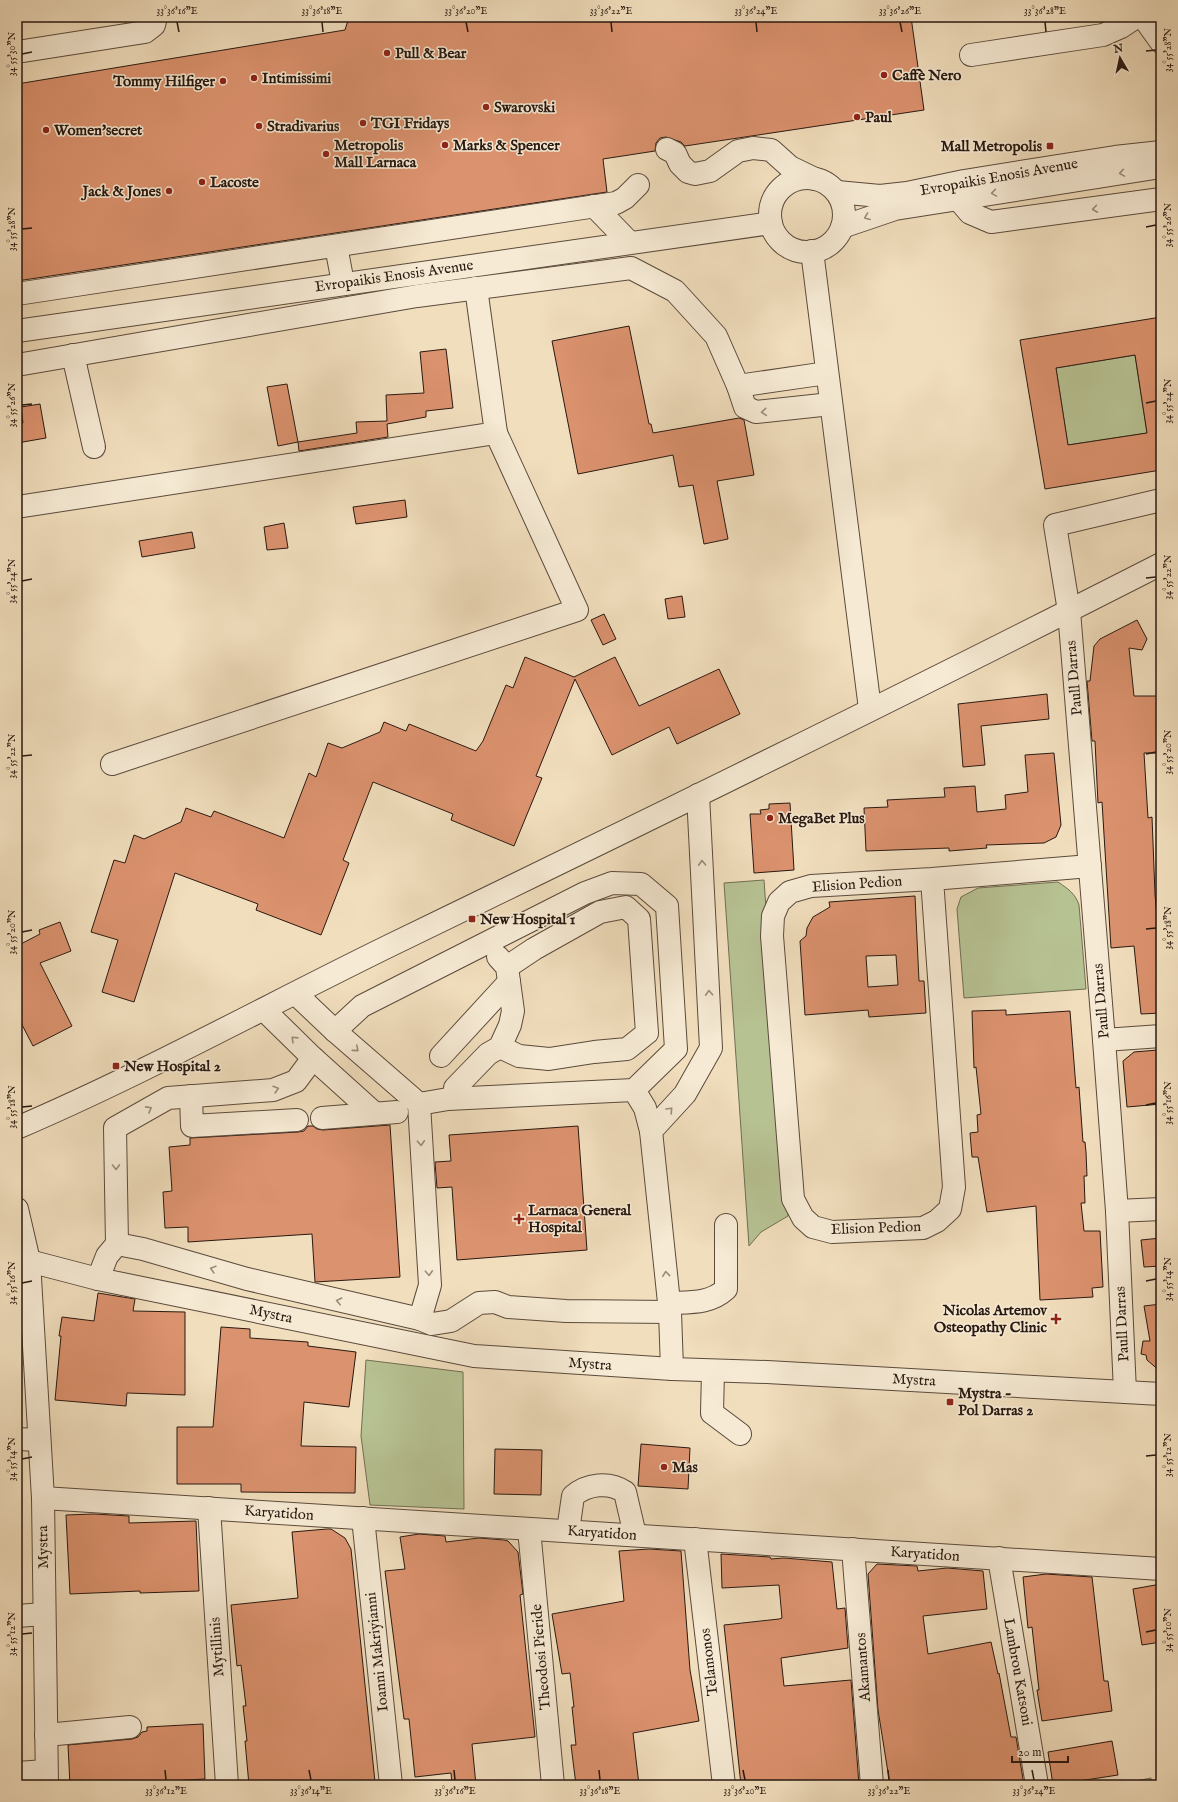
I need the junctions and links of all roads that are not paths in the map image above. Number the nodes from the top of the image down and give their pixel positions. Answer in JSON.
{"nodes":[{"id":1,"x":156,"y":17,"type":"edge"},
{"id":2,"x":1136,"y":17,"type":"edge"},
{"id":3,"x":1143,"y":17,"type":"edge"},
{"id":4,"x":1161,"y":42,"type":"edge"},
{"id":5,"x":17,"y":52,"type":"edge"},
{"id":6,"x":972,"y":55,"type":"dead end"},
{"id":7,"x":667,"y":149,"type":"dead end"},
{"id":8,"x":746,"y":149,"type":"junction"},
{"id":9,"x":1161,"y":152,"type":"edge"},
{"id":10,"x":1161,"y":167,"type":"edge"},
{"id":11,"x":815,"y":179,"type":"junction"},
{"id":12,"x":638,"y":185,"type":"dead end"},
{"id":13,"x":781,"y":188,"type":"junction"},
{"id":14,"x":836,"y":192,"type":"junction"},
{"id":15,"x":958,"y":199,"type":"junction"},
{"id":16,"x":1161,"y":199,"type":"edge"},
{"id":17,"x":594,"y":206,"type":"junction"},
{"id":18,"x":771,"y":223,"type":"junction"},
{"id":19,"x":842,"y":227,"type":"junction"},
{"id":20,"x":629,"y":242,"type":"junction"},
{"id":21,"x":336,"y":246,"type":"junction"},
{"id":22,"x":812,"y":251,"type":"junction"},
{"id":23,"x":343,"y":283,"type":"junction"},
{"id":24,"x":476,"y":288,"type":"junction"},
{"id":25,"x":17,"y":294,"type":"edge"},
{"id":26,"x":17,"y":331,"type":"edge"},
{"id":27,"x":74,"y":355,"type":"junction"},
{"id":28,"x":17,"y":365,"type":"edge"},
{"id":29,"x":827,"y":373,"type":"junction"},
{"id":30,"x":793,"y":378,"type":"junction"},
{"id":31,"x":738,"y":386,"type":"junction"},
{"id":32,"x":831,"y":404,"type":"junction"},
{"id":33,"x":798,"y":408,"type":"junction"},
{"id":34,"x":496,"y":433,"type":"junction"},
{"id":35,"x":94,"y":447,"type":"dead end"},
{"id":36,"x":1161,"y":500,"type":"edge"},
{"id":37,"x":17,"y":507,"type":"edge"},
{"id":38,"x":1161,"y":564,"type":"edge"},
{"id":39,"x":1069,"y":611,"type":"junction"},
{"id":40,"x":870,"y":709,"type":"junction"},
{"id":41,"x":112,"y":764,"type":"dead end"},
{"id":42,"x":698,"y":795,"type":"junction"},
{"id":43,"x":1090,"y":866,"type":"junction"},
{"id":44,"x":932,"y":879,"type":"junction"},
{"id":45,"x":487,"y":943,"type":"junction"},
{"id":46,"x":508,"y":975,"type":"junction"},
{"id":47,"x":296,"y":994,"type":"junction"},
{"id":48,"x":264,"y":1010,"type":"junction"},
{"id":49,"x":335,"y":1031,"type":"junction"},
{"id":50,"x":1161,"y":1036,"type":"edge"},
{"id":51,"x":1104,"y":1040,"type":"junction"},
{"id":52,"x":500,"y":1047,"type":"junction"},
{"id":53,"x":441,"y":1056,"type":"dead end"},
{"id":54,"x":314,"y":1058,"type":"junction"},
{"id":55,"x":455,"y":1088,"type":"dead end"},
{"id":56,"x":634,"y":1090,"type":"junction"},
{"id":57,"x":191,"y":1096,"type":"junction"},
{"id":58,"x":419,"y":1104,"type":"junction"},
{"id":59,"x":397,"y":1112,"type":"dead end"},
{"id":60,"x":374,"y":1113,"type":"junction"},
{"id":61,"x":322,"y":1118,"type":"dead end"},
{"id":62,"x":297,"y":1120,"type":"dead end"},
{"id":63,"x":17,"y":1128,"type":"edge"},
{"id":64,"x":651,"y":1131,"type":"junction"},
{"id":65,"x":17,"y":1209,"type":"edge"},
{"id":66,"x":1161,"y":1209,"type":"edge"},
{"id":67,"x":1117,"y":1211,"type":"junction"},
{"id":68,"x":726,"y":1225,"type":"dead end"},
{"id":69,"x":117,"y":1244,"type":"junction"},
{"id":70,"x":29,"y":1261,"type":"junction"},
{"id":71,"x":98,"y":1279,"type":"junction"},
{"id":72,"x":670,"y":1307,"type":"junction"},
{"id":73,"x":420,"y":1319,"type":"junction"},
{"id":74,"x":672,"y":1369,"type":"junction"},
{"id":75,"x":713,"y":1371,"type":"junction"},
{"id":76,"x":1125,"y":1392,"type":"junction"},
{"id":77,"x":1161,"y":1394,"type":"edge"},
{"id":78,"x":740,"y":1434,"type":"dead end"},
{"id":79,"x":17,"y":1439,"type":"edge"},
{"id":80,"x":39,"y":1440,"type":"junction"},
{"id":81,"x":43,"y":1498,"type":"junction"},
{"id":82,"x":208,"y":1508,"type":"junction"},
{"id":83,"x":363,"y":1518,"type":"junction"},
{"id":84,"x":529,"y":1529,"type":"junction"},
{"id":85,"x":568,"y":1531,"type":"junction"},
{"id":86,"x":635,"y":1535,"type":"junction"},
{"id":87,"x":695,"y":1539,"type":"junction"},
{"id":88,"x":853,"y":1549,"type":"junction"},
{"id":89,"x":999,"y":1558,"type":"junction"},
{"id":90,"x":1161,"y":1569,"type":"edge"},
{"id":91,"x":44,"y":1614,"type":"junction"},
{"id":92,"x":17,"y":1616,"type":"edge"},
{"id":93,"x":130,"y":1727,"type":"dead end"},
{"id":94,"x":46,"y":1735,"type":"junction"},
{"id":95,"x":17,"y":1773,"type":"edge"},
{"id":96,"x":46,"y":1778,"type":"edge"},
{"id":97,"x":227,"y":1785,"type":"edge"},
{"id":98,"x":392,"y":1785,"type":"edge"},
{"id":99,"x":553,"y":1785,"type":"edge"},
{"id":100,"x":724,"y":1785,"type":"edge"},
{"id":101,"x":872,"y":1785,"type":"edge"},
{"id":102,"x":1037,"y":1785,"type":"edge"}],
"edges":[{"from":1,"to":5,"type":"street"},
{"from":2,"to":6,"type":"street"},
{"from":3,"to":4,"type":"street"},
{"from":7,"to":8,"type":"street"},
{"from":8,"to":11,"type":"street"},
{"from":8,"to":13,"type":"street"},
{"from":9,"to":14,"type":"street","name":"Evropaikis Enosis Avenue"},
{"from":10,"to":15,"type":"street","name":"Evropaikis Enosis Avenue","one_way":true},
{"from":11,"to":13,"type":"street"},
{"from":11,"to":14,"type":"street"},
{"from":12,"to":17,"type":"street"},
{"from":13,"to":18,"type":"street"},
{"from":14,"to":19,"type":"street"},
{"from":16,"to":15,"type":"street","one_way":true},
{"from":15,"to":19,"type":"street","name":"Evropaikis Enosis Avenue","one_way":true},
{"from":17,"to":20,"type":"street"},
{"from":17,"to":21,"type":"street"},
{"from":18,"to":20,"type":"street","name":"Evropaikis Enosis Avenue"},
{"from":18,"to":22,"type":"street"},
{"from":19,"to":22,"type":"street"},
{"from":20,"to":23,"type":"street","name":"Evropaikis Enosis Avenue"},
{"from":21,"to":23,"type":"street"},
{"from":21,"to":25,"type":"street"},
{"from":22,"to":29,"type":"street"},
{"from":23,"to":26,"type":"street","name":"Evropaikis Enosis Avenue"},
{"from":24,"to":27,"type":"street"},
{"from":24,"to":31,"type":"street"},
{"from":24,"to":34,"type":"street"},
{"from":27,"to":28,"type":"street"},
{"from":27,"to":35,"type":"street"},
{"from":29,"to":30,"type":"street"},
{"from":29,"to":32,"type":"street"},
{"from":30,"to":31,"type":"street"},
{"from":30,"to":33,"type":"street"},
{"from":33,"to":31,"type":"street","one_way":true},
{"from":32,"to":33,"type":"street"},
{"from":32,"to":40,"type":"street"},
{"from":34,"to":37,"type":"street"},
{"from":34,"to":41,"type":"street"},
{"from":36,"to":39,"type":"street","name":"Paull Darras"},
{"from":38,"to":39,"type":"street"},
{"from":39,"to":40,"type":"street"},
{"from":39,"to":43,"type":"street","name":"Paull Darras"},
{"from":40,"to":42,"type":"street"},
{"from":42,"to":47,"type":"street"},
{"from":64,"to":42,"type":"street","one_way":true},
{"from":43,"to":44,"type":"street","name":"Elision Pedion"},
{"from":43,"to":51,"type":"street","name":"Paull Darras"},
{"from":44,"to":44,"type":"street","name":"Elision Pedion"},
{"from":45,"to":46,"type":"street"},
{"from":45,"to":49,"type":"street"},
{"from":45,"to":56,"type":"street"},
{"from":46,"to":52,"type":"street"},
{"from":46,"to":52,"type":"street"},
{"from":46,"to":53,"type":"street"},
{"from":47,"to":48,"type":"street"},
{"from":47,"to":49,"type":"street"},
{"from":54,"to":48,"type":"street","one_way":true},
{"from":48,"to":63,"type":"street"},
{"from":49,"to":58,"type":"street","one_way":true},
{"from":50,"to":51,"type":"street"},
{"from":51,"to":67,"type":"street","name":"Paull Darras"},
{"from":52,"to":55,"type":"street"},
{"from":57,"to":54,"type":"street","one_way":true},
{"from":54,"to":60,"type":"street"},
{"from":56,"to":58,"type":"street"},
{"from":56,"to":64,"type":"street"},
{"from":57,"to":62,"type":"street"},
{"from":57,"to":69,"type":"street"},
{"from":58,"to":73,"type":"street","one_way":true},
{"from":59,"to":60,"type":"street"},
{"from":60,"to":61,"type":"street"},
{"from":72,"to":64,"type":"street","one_way":true},
{"from":65,"to":70,"type":"street","name":"Mystra"},
{"from":66,"to":67,"type":"street"},
{"from":67,"to":76,"type":"street","name":"Paull Darras"},
{"from":68,"to":72,"type":"street"},
{"from":69,"to":71,"type":"street"},
{"from":73,"to":69,"type":"street","one_way":true},
{"from":70,"to":71,"type":"street","name":"Mystra"},
{"from":70,"to":80,"type":"street","name":"Mystra"},
{"from":71,"to":74,"type":"street","name":"Mystra"},
{"from":72,"to":73,"type":"street"},
{"from":72,"to":74,"type":"street"},
{"from":74,"to":75,"type":"street","name":"Mystra"},
{"from":75,"to":76,"type":"street","name":"Mystra"},
{"from":75,"to":78,"type":"street"},
{"from":76,"to":77,"type":"street","name":"Mystra"},
{"from":79,"to":80,"type":"street"},
{"from":80,"to":81,"type":"street","name":"Mystra"},
{"from":81,"to":82,"type":"street","name":"Karyatidon"},
{"from":81,"to":91,"type":"street","name":"Mystra"},
{"from":82,"to":83,"type":"street","name":"Karyatidon"},
{"from":82,"to":97,"type":"street","name":"Mytillinis"},
{"from":83,"to":84,"type":"street","name":"Karyatidon"},
{"from":83,"to":98,"type":"street","name":"Ioanni Makriyianni"},
{"from":84,"to":85,"type":"street","name":"Karyatidon"},
{"from":84,"to":99,"type":"street","name":"Theodosi Pieride"},
{"from":85,"to":86,"type":"street","name":"Karyatidon"},
{"from":85,"to":86,"type":"street"},
{"from":86,"to":87,"type":"street","name":"Karyatidon"},
{"from":87,"to":88,"type":"street","name":"Karyatidon"},
{"from":87,"to":100,"type":"street","name":"Telamonos"},
{"from":88,"to":89,"type":"street","name":"Karyatidon"},
{"from":88,"to":101,"type":"street","name":"Akamantos"},
{"from":89,"to":90,"type":"street","name":"Karyatidon"},
{"from":89,"to":102,"type":"street","name":"Lambrou Katsoni"},
{"from":91,"to":92,"type":"street"},
{"from":91,"to":94,"type":"street","name":"Mystra"},
{"from":93,"to":94,"type":"street"},
{"from":94,"to":96,"type":"street","name":"Mystra"},
{"from":95,"to":96,"type":"street"}]}
